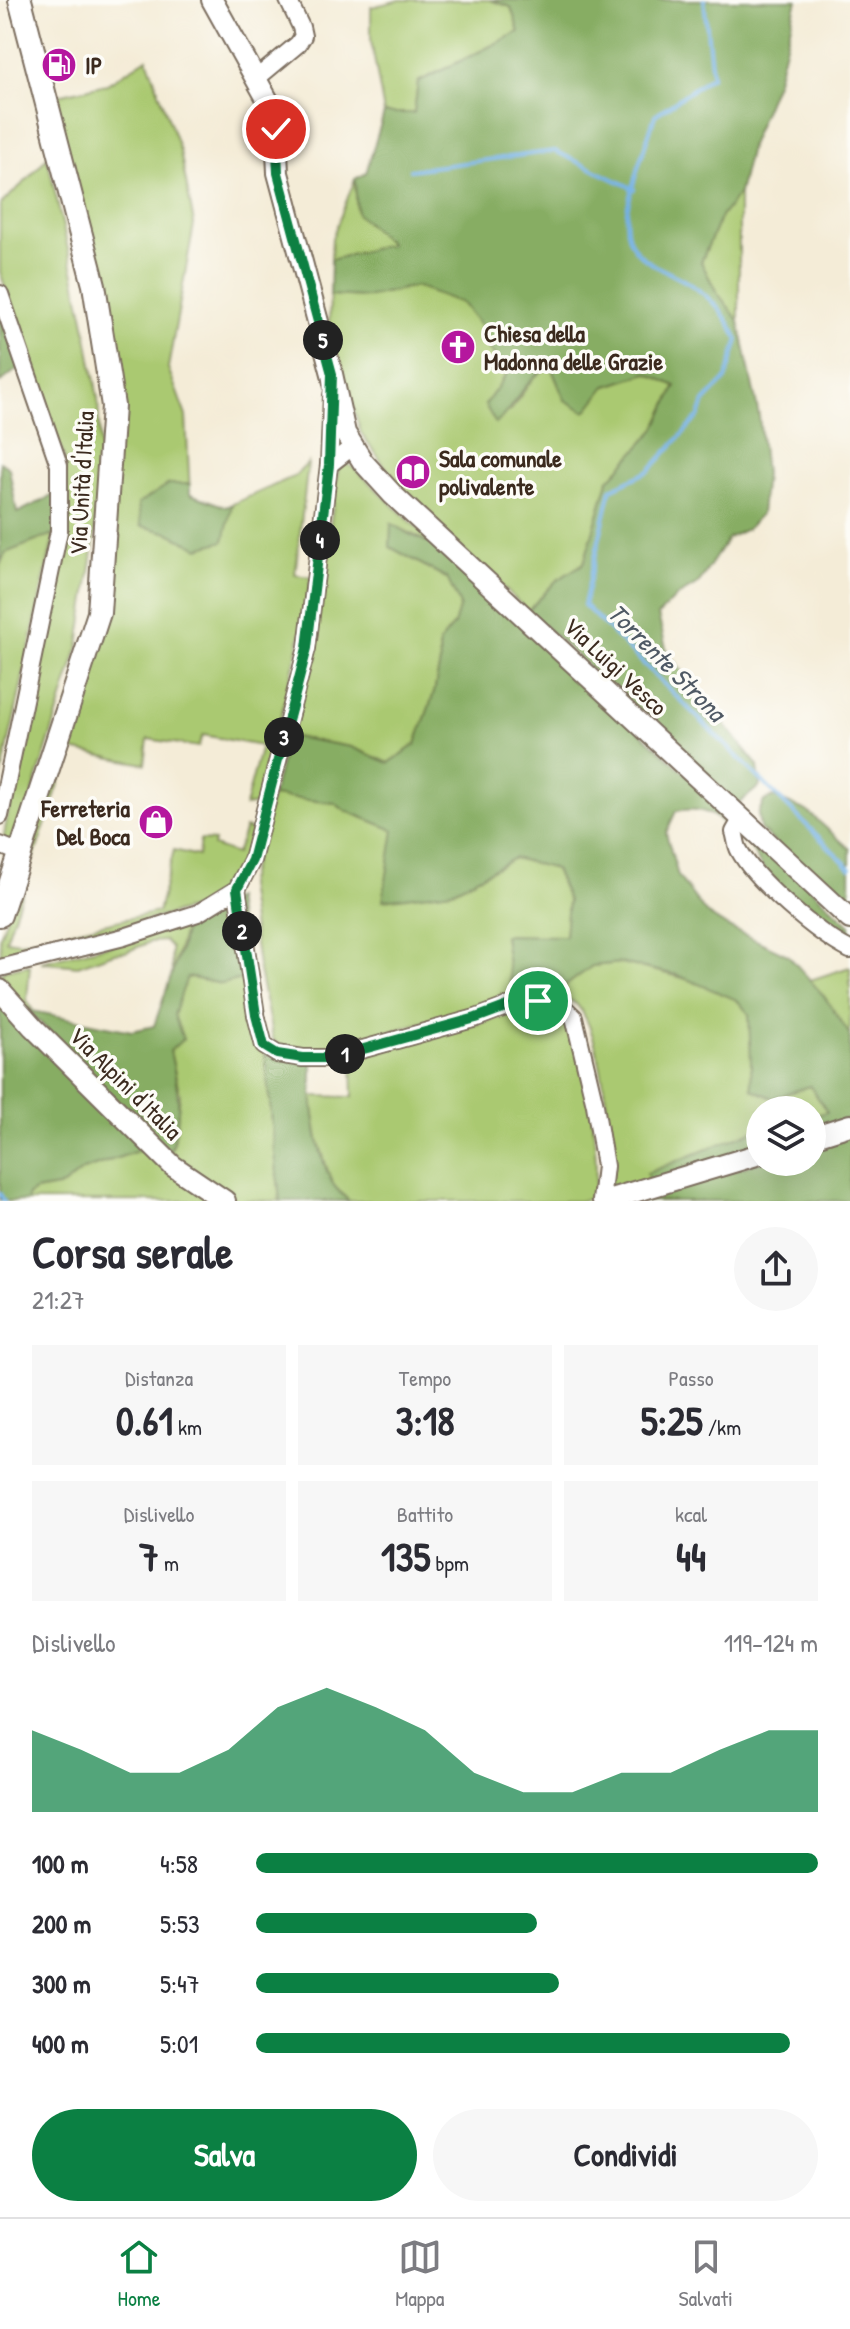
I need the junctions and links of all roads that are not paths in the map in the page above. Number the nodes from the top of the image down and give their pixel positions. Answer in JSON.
{"nodes":[{"id":1,"x":20,"y":0,"type":"edge"},
{"id":2,"x":212,"y":0,"type":"edge"},
{"id":3,"x":288,"y":0,"type":"edge"},
{"id":4,"x":257,"y":78,"type":"junction"},
{"id":5,"x":0,"y":294,"type":"edge"},
{"id":6,"x":332,"y":374,"type":"junction"},
{"id":7,"x":352,"y":447,"type":"junction"},
{"id":8,"x":329,"y":465,"type":"junction"},
{"id":9,"x":0,"y":816,"type":"edge"},
{"id":10,"x":742,"y":818,"type":"junction"},
{"id":11,"x":10,"y":849,"type":"edge"},
{"id":12,"x":237,"y":889,"type":"junction"},
{"id":13,"x":0,"y":915,"type":"edge"},
{"id":14,"x":850,"y":919,"type":"edge"},
{"id":15,"x":850,"y":950,"type":"edge"},
{"id":16,"x":0,"y":968,"type":"edge"},
{"id":17,"x":0,"y":990,"type":"edge"},
{"id":18,"x":850,"y":1125,"type":"edge"},
{"id":19,"x":826,"y":1133,"type":"edge"},
{"id":20,"x":746,"y":1158,"type":"edge"},
{"id":21,"x":225,"y":1201,"type":"edge"},
{"id":22,"x":602,"y":1201,"type":"edge"}],
"edges":[{"from":1,"to":11,"type":"main road","name":"Via Unità d'Italia"},
{"from":2,"to":4,"type":"street"},
{"from":3,"to":4,"type":"street"},
{"from":4,"to":6,"type":"street"},
{"from":5,"to":9,"type":"street"},
{"from":6,"to":7,"type":"street"},
{"from":6,"to":8,"type":"street"},
{"from":7,"to":8,"type":"street"},
{"from":7,"to":10,"type":"street","name":"Via Luigi Vesco"},
{"from":8,"to":12,"type":"street"},
{"from":10,"to":14,"type":"street","name":"Via Luigi Vesco"},
{"from":10,"to":15,"type":"street"},
{"from":11,"to":13,"type":"main road","name":"Via Unità d'Italia"},
{"from":12,"to":16,"type":"street"},
{"from":12,"to":22,"type":"street"},
{"from":17,"to":21,"type":"street","name":"Via Alpini d'Italia"},
{"from":18,"to":19,"type":"street"},
{"from":20,"to":22,"type":"street"}]}
